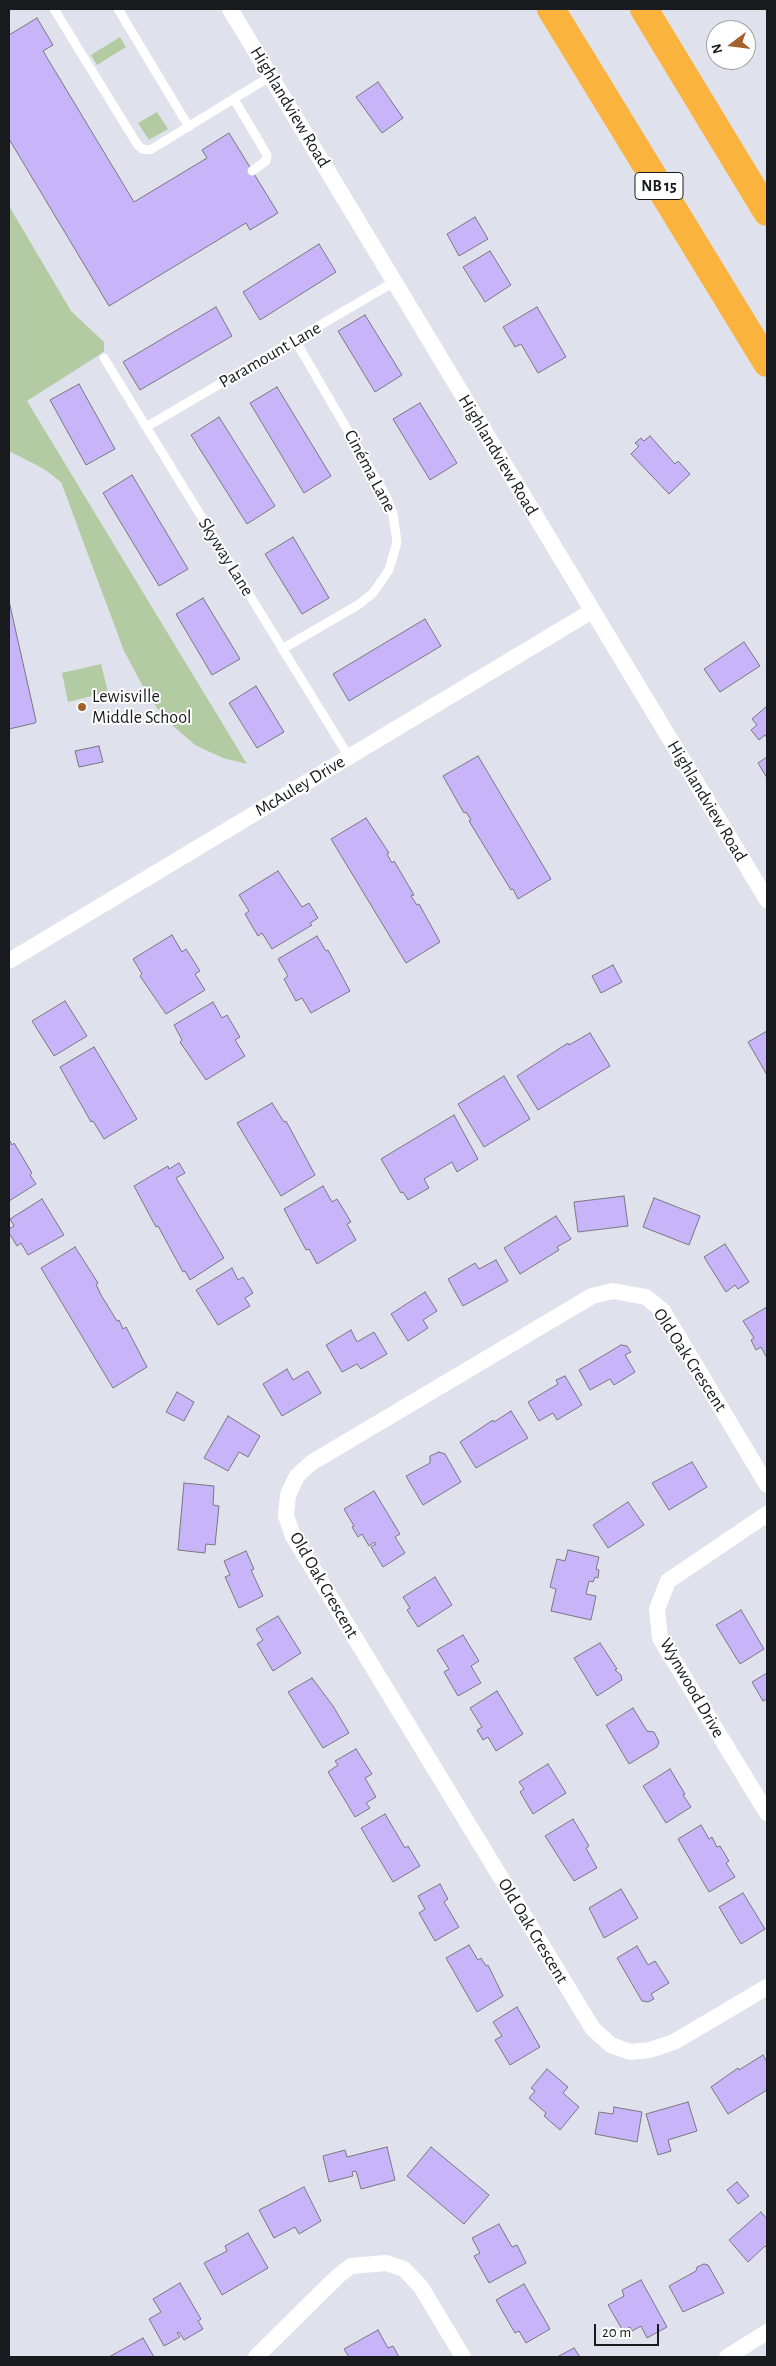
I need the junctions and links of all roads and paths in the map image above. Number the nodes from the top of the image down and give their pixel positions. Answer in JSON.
{"nodes":[{"id":1,"x":54,"y":9,"type":"edge"},
{"id":2,"x":118,"y":9,"type":"edge"},
{"id":3,"x":230,"y":9,"type":"edge"},
{"id":4,"x":551,"y":9,"type":"edge"},
{"id":5,"x":644,"y":9,"type":"edge"},
{"id":6,"x":271,"y":76,"type":"junction"},
{"id":7,"x":234,"y":99,"type":"junction"},
{"id":8,"x":189,"y":127,"type":"junction"},
{"id":9,"x":252,"y":171,"type":"dead end"},
{"id":10,"x":767,"y":212,"type":"edge"},
{"id":11,"x":394,"y":282,"type":"junction"},
{"id":12,"x":295,"y":340,"type":"junction"},
{"id":13,"x":104,"y":358,"type":"dead end"},
{"id":14,"x":767,"y":363,"type":"edge"},
{"id":15,"x":146,"y":427,"type":"junction"},
{"id":16,"x":592,"y":611,"type":"junction"},
{"id":17,"x":282,"y":649,"type":"junction"},
{"id":18,"x":348,"y":757,"type":"junction"},
{"id":19,"x":767,"y":900,"type":"edge"},
{"id":20,"x":9,"y":961,"type":"edge"},
{"id":21,"x":767,"y":1485,"type":"edge"},
{"id":22,"x":767,"y":1514,"type":"edge"},
{"id":23,"x":767,"y":1813,"type":"edge"},
{"id":24,"x":767,"y":1987,"type":"edge"},
{"id":25,"x":765,"y":2340,"type":"edge"},
{"id":26,"x":256,"y":2357,"type":"edge"},
{"id":27,"x":462,"y":2357,"type":"edge"},
{"id":28,"x":727,"y":2357,"type":"edge"}],
"edges":[{"from":1,"to":8,"type":"lane"},
{"from":2,"to":8,"type":"lane"},
{"from":3,"to":6,"type":"street","name":"Highlandview Road"},
{"from":4,"to":14,"type":"highway","number":"NB 15"},
{"from":5,"to":10,"type":"highway"},
{"from":6,"to":7,"type":"lane"},
{"from":6,"to":11,"type":"street","name":"Highlandview Road"},
{"from":7,"to":8,"type":"lane"},
{"from":7,"to":9,"type":"lane"},
{"from":11,"to":12,"type":"lane","name":"Paramount Lane"},
{"from":11,"to":16,"type":"street","name":"Highlandview Road"},
{"from":12,"to":15,"type":"lane","name":"Paramount Lane"},
{"from":12,"to":17,"type":"lane","name":"Cinéma Lane"},
{"from":13,"to":15,"type":"lane","name":"Skyway Lane"},
{"from":15,"to":17,"type":"lane","name":"Skyway Lane"},
{"from":16,"to":18,"type":"street","name":"McAuley Drive"},
{"from":16,"to":19,"type":"street","name":"Highlandview Road"},
{"from":17,"to":18,"type":"lane","name":"Skyway Lane"},
{"from":18,"to":20,"type":"street","name":"McAuley Drive"},
{"from":21,"to":24,"type":"street","name":"Old Oak Crescent"},
{"from":22,"to":23,"type":"street","name":"Wynwood Drive"},
{"from":25,"to":28,"type":"street"},
{"from":26,"to":27,"type":"street"}]}
